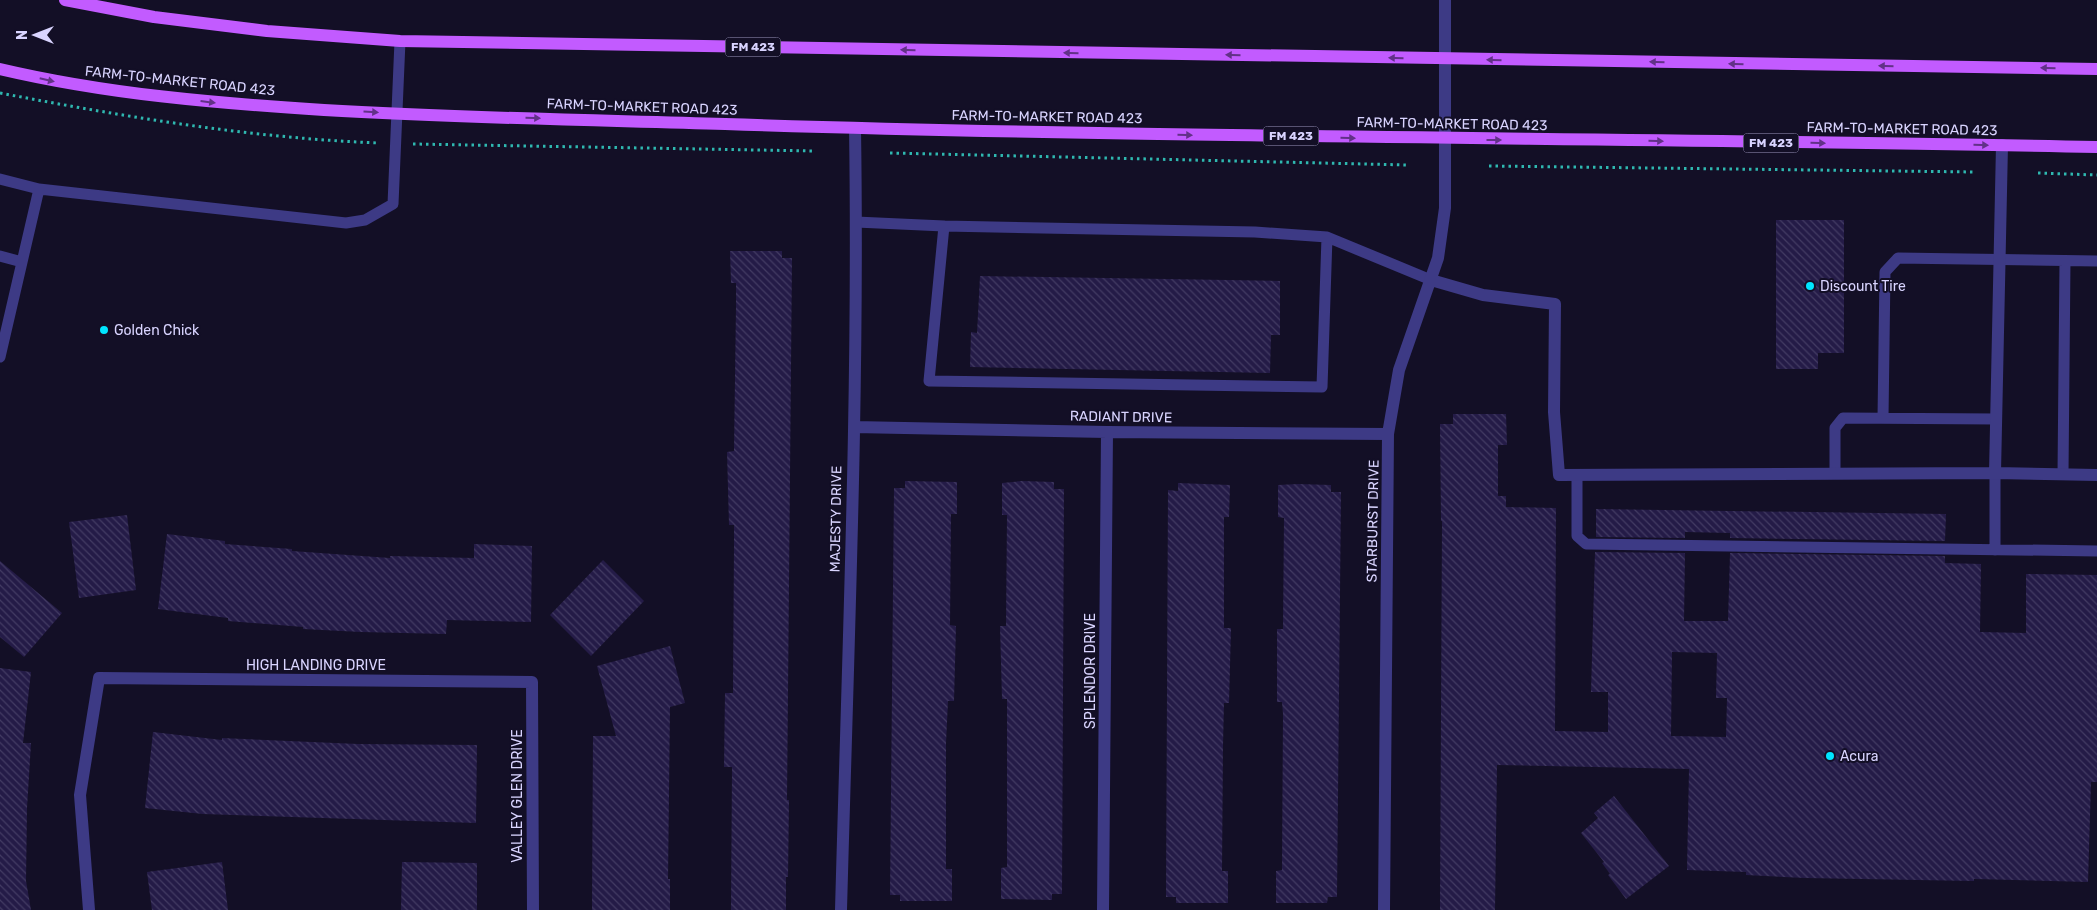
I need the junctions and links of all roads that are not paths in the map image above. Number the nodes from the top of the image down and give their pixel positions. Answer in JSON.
{"nodes":[{"id":1,"x":65,"y":0,"type":"edge"},
{"id":2,"x":1444,"y":0,"type":"edge"},
{"id":3,"x":400,"y":42,"type":"junction"},
{"id":4,"x":1444,"y":59,"type":"junction"},
{"id":5,"x":0,"y":69,"type":"edge"},
{"id":6,"x":2097,"y":69,"type":"edge"},
{"id":7,"x":397,"y":114,"type":"junction"},
{"id":8,"x":855,"y":128,"type":"junction"},
{"id":9,"x":1445,"y":139,"type":"junction"},
{"id":10,"x":2002,"y":145,"type":"junction"},
{"id":11,"x":2097,"y":147,"type":"edge"},
{"id":12,"x":0,"y":179,"type":"edge"},
{"id":13,"x":39,"y":189,"type":"junction"},
{"id":14,"x":856,"y":222,"type":"junction"},
{"id":15,"x":944,"y":226,"type":"junction"},
{"id":16,"x":1327,"y":238,"type":"junction"},
{"id":17,"x":0,"y":256,"type":"edge"},
{"id":18,"x":2000,"y":259,"type":"junction"},
{"id":19,"x":2065,"y":261,"type":"junction"},
{"id":20,"x":2097,"y":261,"type":"edge"},
{"id":21,"x":22,"y":262,"type":"junction"},
{"id":22,"x":1431,"y":280,"type":"junction"},
{"id":23,"x":0,"y":357,"type":"edge"},
{"id":24,"x":1883,"y":418,"type":"junction"},
{"id":25,"x":1996,"y":419,"type":"junction"},
{"id":26,"x":854,"y":427,"type":"junction"},
{"id":27,"x":1107,"y":432,"type":"junction"},
{"id":28,"x":1388,"y":434,"type":"junction"},
{"id":29,"x":1834,"y":473,"type":"junction"},
{"id":30,"x":1995,"y":473,"type":"junction"},
{"id":31,"x":2062,"y":474,"type":"junction"},
{"id":32,"x":1577,"y":475,"type":"junction"},
{"id":33,"x":2097,"y":475,"type":"edge"},
{"id":34,"x":1995,"y":550,"type":"junction"},
{"id":35,"x":2097,"y":552,"type":"edge"},
{"id":36,"x":532,"y":682,"type":"joint"},
{"id":37,"x":89,"y":910,"type":"edge"},
{"id":38,"x":533,"y":910,"type":"edge"},
{"id":39,"x":841,"y":910,"type":"edge"},
{"id":40,"x":1103,"y":910,"type":"edge"},
{"id":41,"x":1384,"y":910,"type":"edge"}],
"edges":[{"from":1,"to":3,"type":"main road","number":"FM 423"},
{"from":2,"to":4,"type":"street","name":"STARBURST DRIVE"},
{"from":4,"to":3,"type":"main road","number":"FM 423","one_way":true},
{"from":3,"to":7,"type":"lane"},
{"from":6,"to":4,"type":"main road","number":"FM 423","one_way":true},
{"from":4,"to":9,"type":"street","name":"STARBURST DRIVE"},
{"from":5,"to":7,"type":"main road","name":"FARM-TO-MARKET ROAD 423","number":"FM 423","one_way":true},
{"from":7,"to":8,"type":"main road","name":"FARM-TO-MARKET ROAD 423","number":"FM 423","one_way":true},
{"from":7,"to":13,"type":"lane"},
{"from":8,"to":9,"type":"main road","name":"FARM-TO-MARKET ROAD 423","number":"FM 423","one_way":true},
{"from":8,"to":14,"type":"street","name":"MAJESTY DRIVE"},
{"from":9,"to":10,"type":"main road","name":"FARM-TO-MARKET ROAD 423","number":"FM 423","one_way":true},
{"from":9,"to":22,"type":"street","name":"STARBURST DRIVE"},
{"from":10,"to":11,"type":"main road","name":"FARM-TO-MARKET ROAD 423","number":"FM 423"},
{"from":10,"to":18,"type":"street"},
{"from":12,"to":13,"type":"lane"},
{"from":13,"to":21,"type":"lane"},
{"from":14,"to":15,"type":"lane"},
{"from":14,"to":26,"type":"street","name":"MAJESTY DRIVE"},
{"from":15,"to":16,"type":"lane"},
{"from":15,"to":16,"type":"lane"},
{"from":16,"to":22,"type":"lane"},
{"from":17,"to":21,"type":"lane"},
{"from":18,"to":19,"type":"lane"},
{"from":18,"to":24,"type":"lane"},
{"from":18,"to":25,"type":"street"},
{"from":19,"to":20,"type":"lane"},
{"from":19,"to":31,"type":"lane"},
{"from":21,"to":23,"type":"lane"},
{"from":22,"to":28,"type":"street","name":"STARBURST DRIVE"},
{"from":22,"to":32,"type":"street"},
{"from":24,"to":25,"type":"lane"},
{"from":24,"to":29,"type":"lane"},
{"from":25,"to":30,"type":"street"},
{"from":26,"to":27,"type":"street","name":"RADIANT DRIVE"},
{"from":26,"to":39,"type":"street","name":"MAJESTY DRIVE"},
{"from":27,"to":28,"type":"street","name":"RADIANT DRIVE"},
{"from":27,"to":40,"type":"street","name":"SPLENDOR DRIVE"},
{"from":28,"to":41,"type":"street","name":"STARBURST DRIVE"},
{"from":29,"to":30,"type":"street"},
{"from":29,"to":32,"type":"street"},
{"from":30,"to":31,"type":"street"},
{"from":30,"to":34,"type":"lane"},
{"from":31,"to":33,"type":"street"},
{"from":32,"to":34,"type":"lane"},
{"from":34,"to":35,"type":"lane"},
{"from":36,"to":37,"type":"street","name":"HIGH LANDING DRIVE"},
{"from":36,"to":38,"type":"street","name":"VALLEY GLEN DRIVE"}]}
